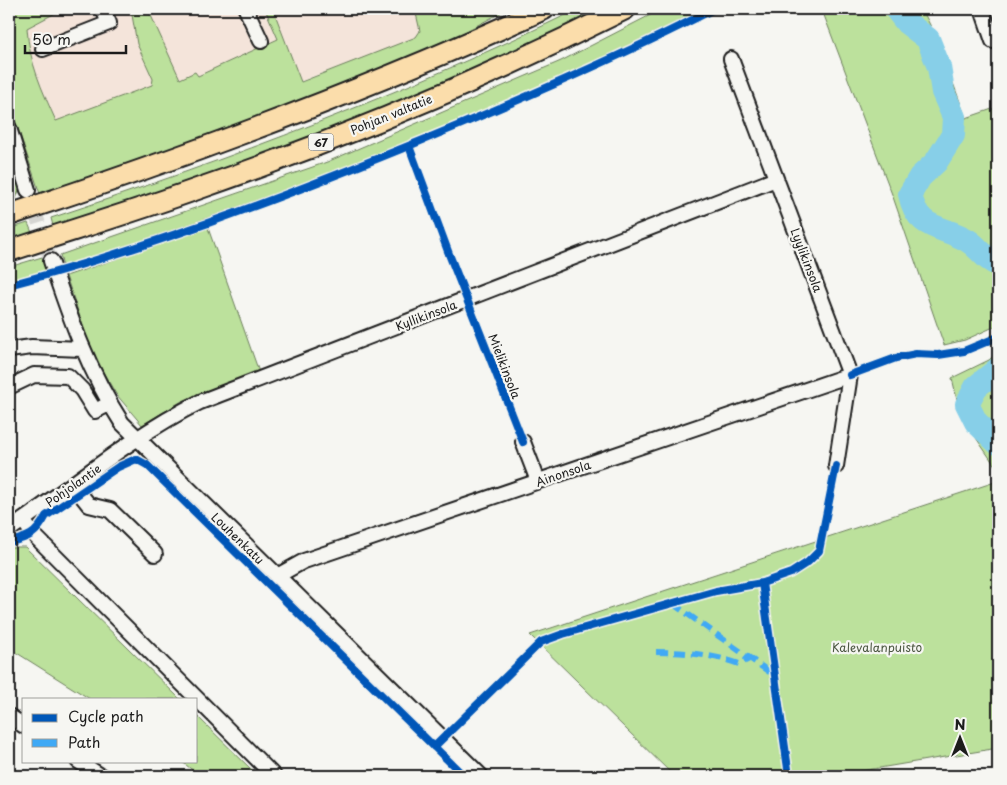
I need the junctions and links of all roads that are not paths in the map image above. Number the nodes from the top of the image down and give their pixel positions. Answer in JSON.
{"nodes":[{"id":1,"x":104,"y":9,"type":"edge"},
{"id":2,"x":246,"y":9,"type":"edge"},
{"id":3,"x":544,"y":9,"type":"edge"},
{"id":4,"x":625,"y":9,"type":"edge"},
{"id":5,"x":982,"y":9,"type":"edge"},
{"id":6,"x":998,"y":40,"type":"edge"},
{"id":7,"x":261,"y":41,"type":"dead end"},
{"id":8,"x":42,"y":48,"type":"dead end"},
{"id":9,"x":731,"y":59,"type":"dead end"},
{"id":10,"x":9,"y":128,"type":"edge"},
{"id":11,"x":776,"y":179,"type":"junction"},
{"id":12,"x":28,"y":190,"type":"tunnel mouth"},
{"id":13,"x":9,"y":215,"type":"edge"},
{"id":14,"x":9,"y":251,"type":"edge"},
{"id":15,"x":51,"y":262,"type":"tunnel mouth"},
{"id":16,"x":82,"y":348,"type":"junction"},
{"id":17,"x":9,"y":350,"type":"edge"},
{"id":18,"x":850,"y":376,"type":"junction"},
{"id":19,"x":9,"y":387,"type":"edge"},
{"id":20,"x":109,"y":404,"type":"junction"},
{"id":21,"x":138,"y":440,"type":"junction"},
{"id":22,"x":523,"y":442,"type":"dead end"},
{"id":23,"x":836,"y":466,"type":"dead end"},
{"id":24,"x":538,"y":481,"type":"junction"},
{"id":25,"x":73,"y":485,"type":"junction"},
{"id":26,"x":22,"y":520,"type":"junction"},
{"id":27,"x":9,"y":530,"type":"edge"},
{"id":28,"x":155,"y":554,"type":"dead end"},
{"id":29,"x":277,"y":576,"type":"junction"},
{"id":30,"x":196,"y":698,"type":"edge"},
{"id":31,"x":198,"y":700,"type":"edge"},
{"id":32,"x":9,"y":716,"type":"edge"},
{"id":33,"x":22,"y":725,"type":"edge"},
{"id":34,"x":80,"y":762,"type":"edge"},
{"id":35,"x":101,"y":776,"type":"edge"},
{"id":36,"x":274,"y":776,"type":"edge"},
{"id":37,"x":481,"y":776,"type":"edge"}],
"edges":[{"from":1,"to":8,"type":"street"},
{"from":2,"to":7,"type":"street"},
{"from":3,"to":13,"type":"highway"},
{"from":4,"to":14,"type":"highway","name":"Pohjan valtatie","number":"67"},
{"from":5,"to":6,"type":"street"},
{"from":9,"to":11,"type":"street","name":"Lyylikinsola"},
{"from":10,"to":12,"type":"street"},
{"from":11,"to":18,"type":"street","name":"Lyylikinsola"},
{"from":11,"to":21,"type":"street","name":"Kyllikinsola"},
{"from":15,"to":16,"type":"street","name":"Louhenkatu"},
{"from":16,"to":17,"type":"street"},
{"from":16,"to":20,"type":"street","name":"Louhenkatu"},
{"from":18,"to":23,"type":"street","name":"Lyylikinsola"},
{"from":18,"to":24,"type":"street","name":"Ainonsola"},
{"from":19,"to":20,"type":"street"},
{"from":20,"to":21,"type":"street","name":"Louhenkatu"},
{"from":21,"to":25,"type":"street","name":"Pohjolantie"},
{"from":21,"to":29,"type":"street","name":"Louhenkatu"},
{"from":22,"to":24,"type":"street"},
{"from":24,"to":29,"type":"street","name":"Ainonsola"},
{"from":25,"to":26,"type":"street","name":"Pohjolantie"},
{"from":25,"to":28,"type":"street"},
{"from":26,"to":27,"type":"street","name":"Pohjolantie"},
{"from":26,"to":30,"type":"street"},
{"from":29,"to":37,"type":"street","name":"Louhenkatu"},
{"from":31,"to":36,"type":"street"},
{"from":32,"to":33,"type":"street"},
{"from":34,"to":35,"type":"street"}]}
